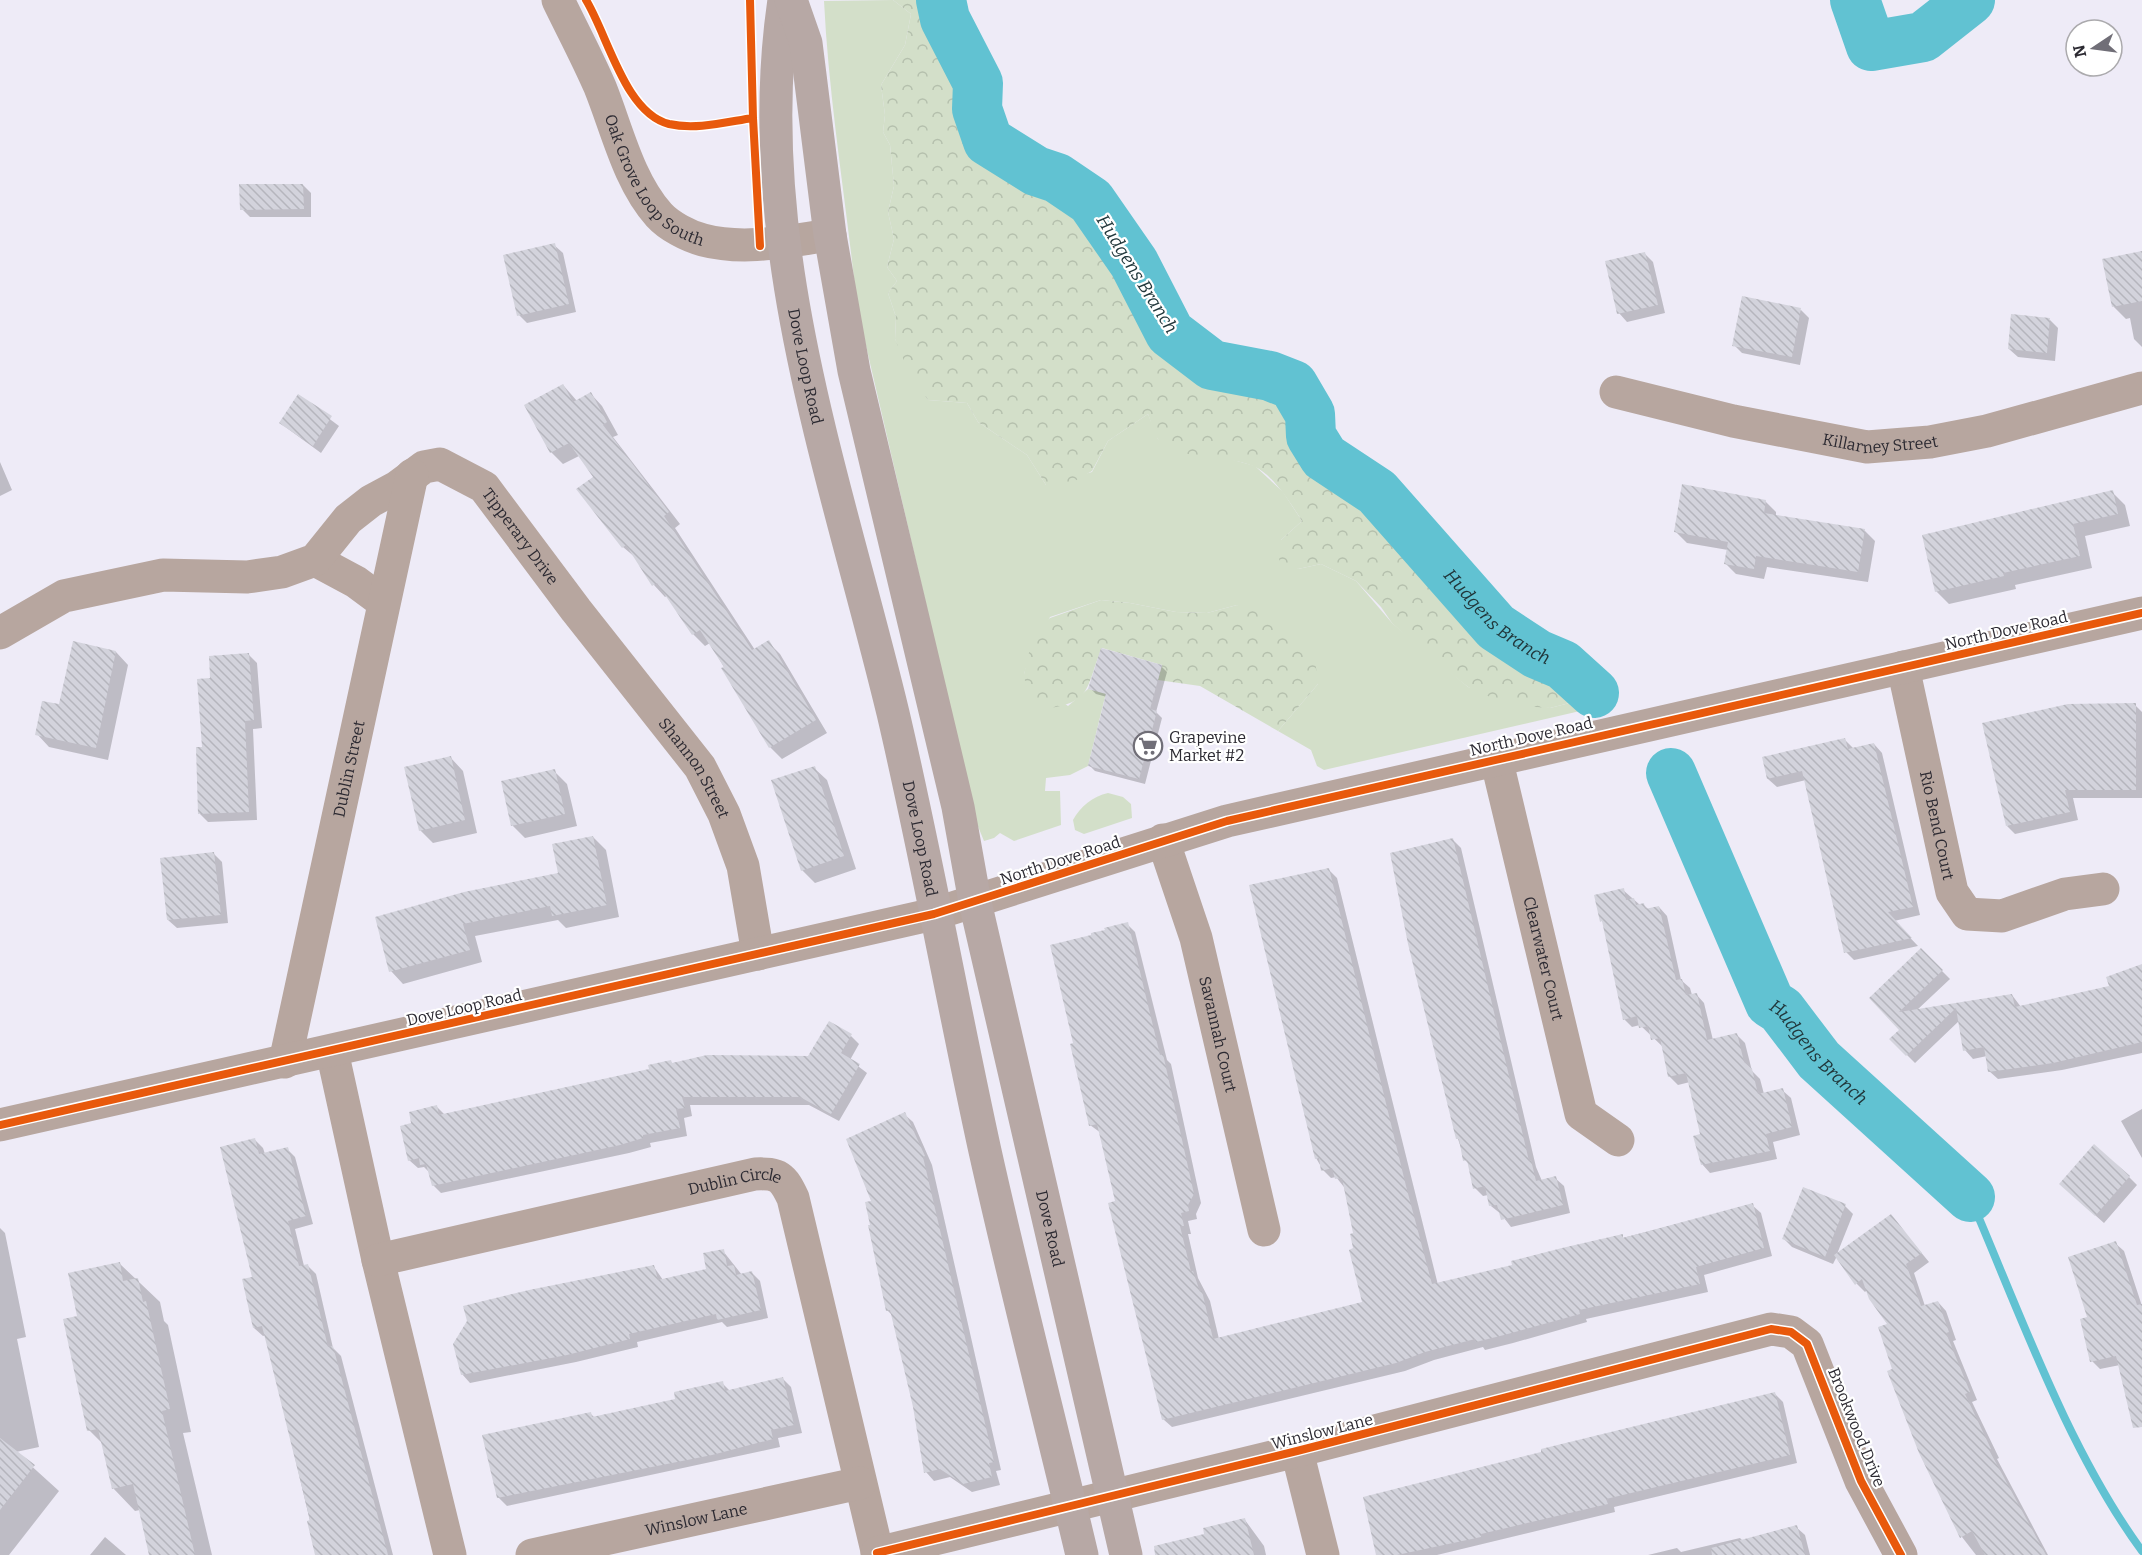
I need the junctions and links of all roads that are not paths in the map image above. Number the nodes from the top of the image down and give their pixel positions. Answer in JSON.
{"nodes":[{"id":1,"x":558,"y":0,"type":"edge"},
{"id":2,"x":784,"y":0,"type":"edge"},
{"id":3,"x":791,"y":0,"type":"edge"},
{"id":4,"x":830,"y":235,"type":"junction"},
{"id":5,"x":783,"y":242,"type":"junction"},
{"id":6,"x":2142,"y":388,"type":"edge"},
{"id":7,"x":1616,"y":392,"type":"dead end"},
{"id":8,"x":412,"y":475,"type":"junction"},
{"id":9,"x":315,"y":560,"type":"junction"},
{"id":10,"x":383,"y":602,"type":"junction"},
{"id":11,"x":576,"y":610,"type":"joint"},
{"id":12,"x":2142,"y":613,"type":"edge"},
{"id":13,"x":0,"y":633,"type":"edge"},
{"id":14,"x":1903,"y":667,"type":"junction"},
{"id":15,"x":1496,"y":758,"type":"junction"},
{"id":16,"x":1163,"y":840,"type":"junction"},
{"id":17,"x":2103,"y":889,"type":"dead end"},
{"id":18,"x":975,"y":902,"type":"junction"},
{"id":19,"x":934,"y":914,"type":"junction"},
{"id":20,"x":758,"y":954,"type":"junction"},
{"id":21,"x":332,"y":1051,"type":"junction"},
{"id":22,"x":285,"y":1062,"type":"junction"},
{"id":23,"x":0,"y":1125,"type":"edge"},
{"id":24,"x":1618,"y":1140,"type":"dead end"},
{"id":25,"x":1264,"y":1230,"type":"dead end"},
{"id":26,"x":378,"y":1260,"type":"junction"},
{"id":27,"x":1772,"y":1329,"type":"joint"},
{"id":28,"x":1297,"y":1451,"type":"junction"},
{"id":29,"x":860,"y":1483,"type":"junction"},
{"id":30,"x":1112,"y":1495,"type":"junction"},
{"id":31,"x":1070,"y":1507,"type":"junction"},
{"id":32,"x":877,"y":1554,"type":"edge"},
{"id":33,"x":450,"y":1555,"type":"edge"},
{"id":34,"x":532,"y":1555,"type":"edge"},
{"id":35,"x":1082,"y":1555,"type":"edge"},
{"id":36,"x":1126,"y":1555,"type":"edge"},
{"id":37,"x":1323,"y":1555,"type":"edge"},
{"id":38,"x":1901,"y":1555,"type":"edge"}],
"edges":[{"from":1,"to":5,"type":"street","name":"Oak Grove Loop South"},
{"from":2,"to":5,"type":"main road","name":"Dove Loop Road"},
{"from":3,"to":4,"type":"main road"},
{"from":4,"to":5,"type":"street","name":"Oak Grove Loop South"},
{"from":4,"to":18,"type":"main road"},
{"from":5,"to":19,"type":"main road","name":"Dove Loop Road"},
{"from":6,"to":7,"type":"street","name":"Killarney Street"},
{"from":8,"to":9,"type":"street","name":"Tipperary Drive"},
{"from":8,"to":10,"type":"street","name":"Dublin Street"},
{"from":8,"to":11,"type":"street","name":"Tipperary Drive"},
{"from":9,"to":10,"type":"street"},
{"from":9,"to":13,"type":"street"},
{"from":10,"to":22,"type":"street","name":"Dublin Street"},
{"from":11,"to":20,"type":"street","name":"Shannon Street"},
{"from":12,"to":14,"type":"street","name":"North Dove Road"},
{"from":14,"to":15,"type":"street","name":"North Dove Road"},
{"from":14,"to":17,"type":"street","name":"Rio Bend Court"},
{"from":15,"to":16,"type":"street","name":"North Dove Road"},
{"from":15,"to":24,"type":"street","name":"Clearwater Court"},
{"from":16,"to":18,"type":"street","name":"North Dove Road"},
{"from":16,"to":25,"type":"street","name":"Savannah Court"},
{"from":18,"to":19,"type":"street","name":"North Dove Road"},
{"from":18,"to":30,"type":"main road","name":"Dove Road"},
{"from":19,"to":20,"type":"street","name":"Dove Loop Road"},
{"from":19,"to":31,"type":"main road"},
{"from":20,"to":21,"type":"street","name":"Dove Loop Road"},
{"from":21,"to":22,"type":"street","name":"Dove Loop Road"},
{"from":21,"to":26,"type":"street"},
{"from":22,"to":23,"type":"street","name":"Dove Loop Road"},
{"from":26,"to":29,"type":"street","name":"Dublin Circle"},
{"from":26,"to":33,"type":"street"},
{"from":27,"to":28,"type":"street","name":"Winslow Lane"},
{"from":27,"to":38,"type":"street","name":"Brookwood Drive"},
{"from":28,"to":30,"type":"street","name":"Winslow Lane"},
{"from":28,"to":37,"type":"street"},
{"from":29,"to":32,"type":"street","name":"Dublin Circle"},
{"from":29,"to":34,"type":"street","name":"Winslow Lane"},
{"from":30,"to":31,"type":"street","name":"Winslow Lane"},
{"from":30,"to":36,"type":"main road","name":"Dove Road"},
{"from":31,"to":32,"type":"street","name":"Winslow Lane"},
{"from":31,"to":35,"type":"main road"}]}
